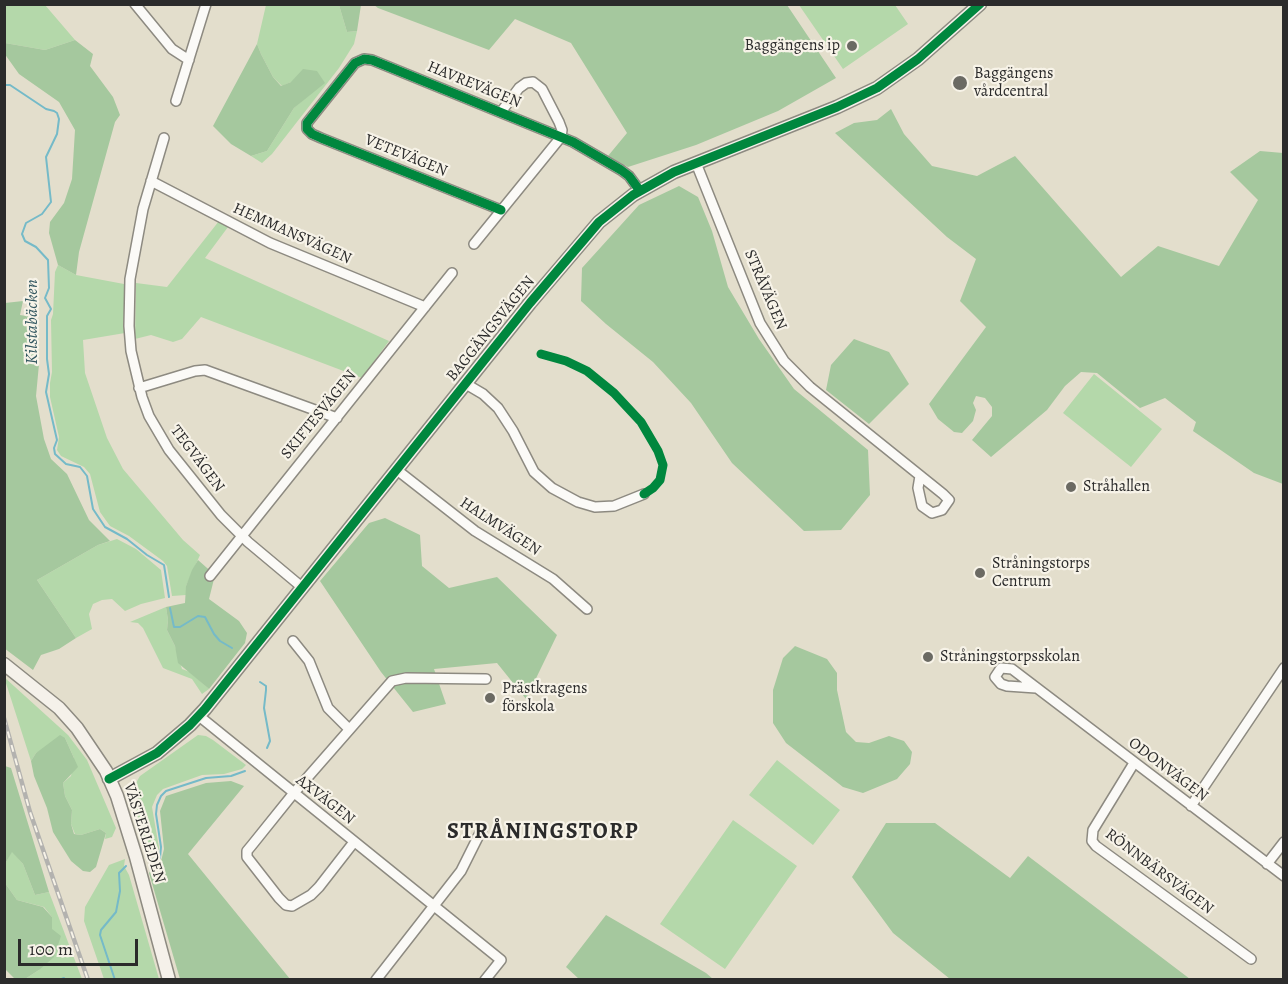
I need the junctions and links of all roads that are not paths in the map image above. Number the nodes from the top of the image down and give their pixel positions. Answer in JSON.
{"nodes":[{"id":1,"x":135,"y":4,"type":"edge"},
{"id":2,"x":206,"y":4,"type":"edge"},
{"id":3,"x":980,"y":4,"type":"edge"},
{"id":4,"x":189,"y":60,"type":"junction"},
{"id":5,"x":176,"y":101,"type":"dead end"},
{"id":6,"x":501,"y":112,"type":"junction"},
{"id":7,"x":307,"y":123,"type":"joint"},
{"id":8,"x":561,"y":137,"type":"junction"},
{"id":9,"x":165,"y":138,"type":"dead end"},
{"id":10,"x":696,"y":163,"type":"junction"},
{"id":11,"x":151,"y":181,"type":"junction"},
{"id":12,"x":640,"y":191,"type":"junction"},
{"id":13,"x":501,"y":210,"type":"junction"},
{"id":14,"x":474,"y":244,"type":"dead end"},
{"id":15,"x":452,"y":273,"type":"dead end"},
{"id":16,"x":425,"y":307,"type":"junction"},
{"id":17,"x":466,"y":384,"type":"junction"},
{"id":18,"x":139,"y":388,"type":"junction"},
{"id":19,"x":336,"y":418,"type":"junction"},
{"id":20,"x":397,"y":470,"type":"junction"},
{"id":21,"x":921,"y":476,"type":"dead end"},
{"id":22,"x":644,"y":494,"type":"dead end"},
{"id":23,"x":242,"y":536,"type":"junction"},
{"id":24,"x":210,"y":576,"type":"dead end"},
{"id":25,"x":303,"y":588,"type":"junction"},
{"id":26,"x":586,"y":609,"type":"dead end"},
{"id":27,"x":293,"y":641,"type":"dead end"},
{"id":28,"x":4,"y":664,"type":"edge"},
{"id":29,"x":1284,"y":668,"type":"edge"},
{"id":30,"x":486,"y":679,"type":"dead end"},
{"id":31,"x":1036,"y":688,"type":"dead end"},
{"id":32,"x":199,"y":716,"type":"junction"},
{"id":33,"x":349,"y":729,"type":"junction"},
{"id":34,"x":1134,"y":763,"type":"junction"},
{"id":35,"x":110,"y":779,"type":"junction"},
{"id":36,"x":293,"y":794,"type":"junction"},
{"id":37,"x":1191,"y":806,"type":"junction"},
{"id":38,"x":482,"y":829,"type":"dead end"},
{"id":39,"x":354,"y":842,"type":"junction"},
{"id":40,"x":1284,"y":842,"type":"edge"},
{"id":41,"x":1267,"y":864,"type":"junction"},
{"id":42,"x":1284,"y":876,"type":"edge"},
{"id":43,"x":434,"y":905,"type":"junction"},
{"id":44,"x":1251,"y":959,"type":"dead end"},
{"id":45,"x":168,"y":980,"type":"edge"},
{"id":46,"x":376,"y":980,"type":"edge"},
{"id":47,"x":485,"y":980,"type":"edge"}],
"edges":[{"from":1,"to":4,"type":"street"},
{"from":2,"to":4,"type":"street"},
{"from":3,"to":10,"type":"street","name":"BAGGÄNGSVÄGEN"},
{"from":4,"to":5,"type":"street"},
{"from":6,"to":7,"type":"street","name":"HAVREVÄGEN"},
{"from":6,"to":8,"type":"street","name":"HAVREVÄGEN"},
{"from":6,"to":8,"type":"street","name":"HAVREVÄGEN"},
{"from":7,"to":13,"type":"street","name":"VETEVÄGEN"},
{"from":8,"to":12,"type":"street","name":"HAVREVÄGEN"},
{"from":8,"to":13,"type":"street"},
{"from":9,"to":11,"type":"street","name":"TEGVÄGEN"},
{"from":10,"to":12,"type":"street","name":"BAGGÄNGSVÄGEN"},
{"from":10,"to":21,"type":"street","name":"STRÅVÄGEN"},
{"from":11,"to":16,"type":"street","name":"HEMMANSVÄGEN"},
{"from":11,"to":18,"type":"street","name":"TEGVÄGEN"},
{"from":12,"to":17,"type":"street","name":"BAGGÄNGSVÄGEN"},
{"from":13,"to":14,"type":"street"},
{"from":15,"to":16,"type":"street","name":"SKIFTESVÄGEN"},
{"from":16,"to":19,"type":"street","name":"SKIFTESVÄGEN"},
{"from":17,"to":20,"type":"street","name":"BAGGÄNGSVÄGEN"},
{"from":17,"to":22,"type":"street"},
{"from":18,"to":19,"type":"street"},
{"from":18,"to":23,"type":"street","name":"TEGVÄGEN"},
{"from":19,"to":23,"type":"street","name":"SKIFTESVÄGEN"},
{"from":20,"to":25,"type":"street","name":"BAGGÄNGSVÄGEN"},
{"from":20,"to":26,"type":"street","name":"HALMVÄGEN"},
{"from":23,"to":24,"type":"street","name":"SKIFTESVÄGEN"},
{"from":23,"to":25,"type":"street","name":"TEGVÄGEN"},
{"from":25,"to":32,"type":"street","name":"BAGGÄNGSVÄGEN"},
{"from":27,"to":33,"type":"street"},
{"from":28,"to":35,"type":"street","name":"VÄSTERLEDEN"},
{"from":29,"to":37,"type":"street"},
{"from":30,"to":33,"type":"street"},
{"from":31,"to":34,"type":"street","name":"ODONVÄGEN"},
{"from":32,"to":35,"type":"street","name":"BAGGÄNGSVÄGEN"},
{"from":32,"to":36,"type":"street","name":"AXVÄGEN"},
{"from":33,"to":36,"type":"street"},
{"from":34,"to":37,"type":"street","name":"ODONVÄGEN"},
{"from":34,"to":44,"type":"street","name":"RÖNNBÄRSVÄGEN"},
{"from":35,"to":45,"type":"street","name":"VÄSTERLEDEN"},
{"from":36,"to":39,"type":"street","name":"AXVÄGEN"},
{"from":36,"to":39,"type":"street"},
{"from":37,"to":41,"type":"street","name":"ODONVÄGEN"},
{"from":38,"to":43,"type":"street"},
{"from":39,"to":43,"type":"street","name":"AXVÄGEN"},
{"from":40,"to":41,"type":"street"},
{"from":41,"to":42,"type":"street","name":"ODONVÄGEN"},
{"from":43,"to":46,"type":"street"},
{"from":43,"to":47,"type":"street","name":"AXVÄGEN"}]}
